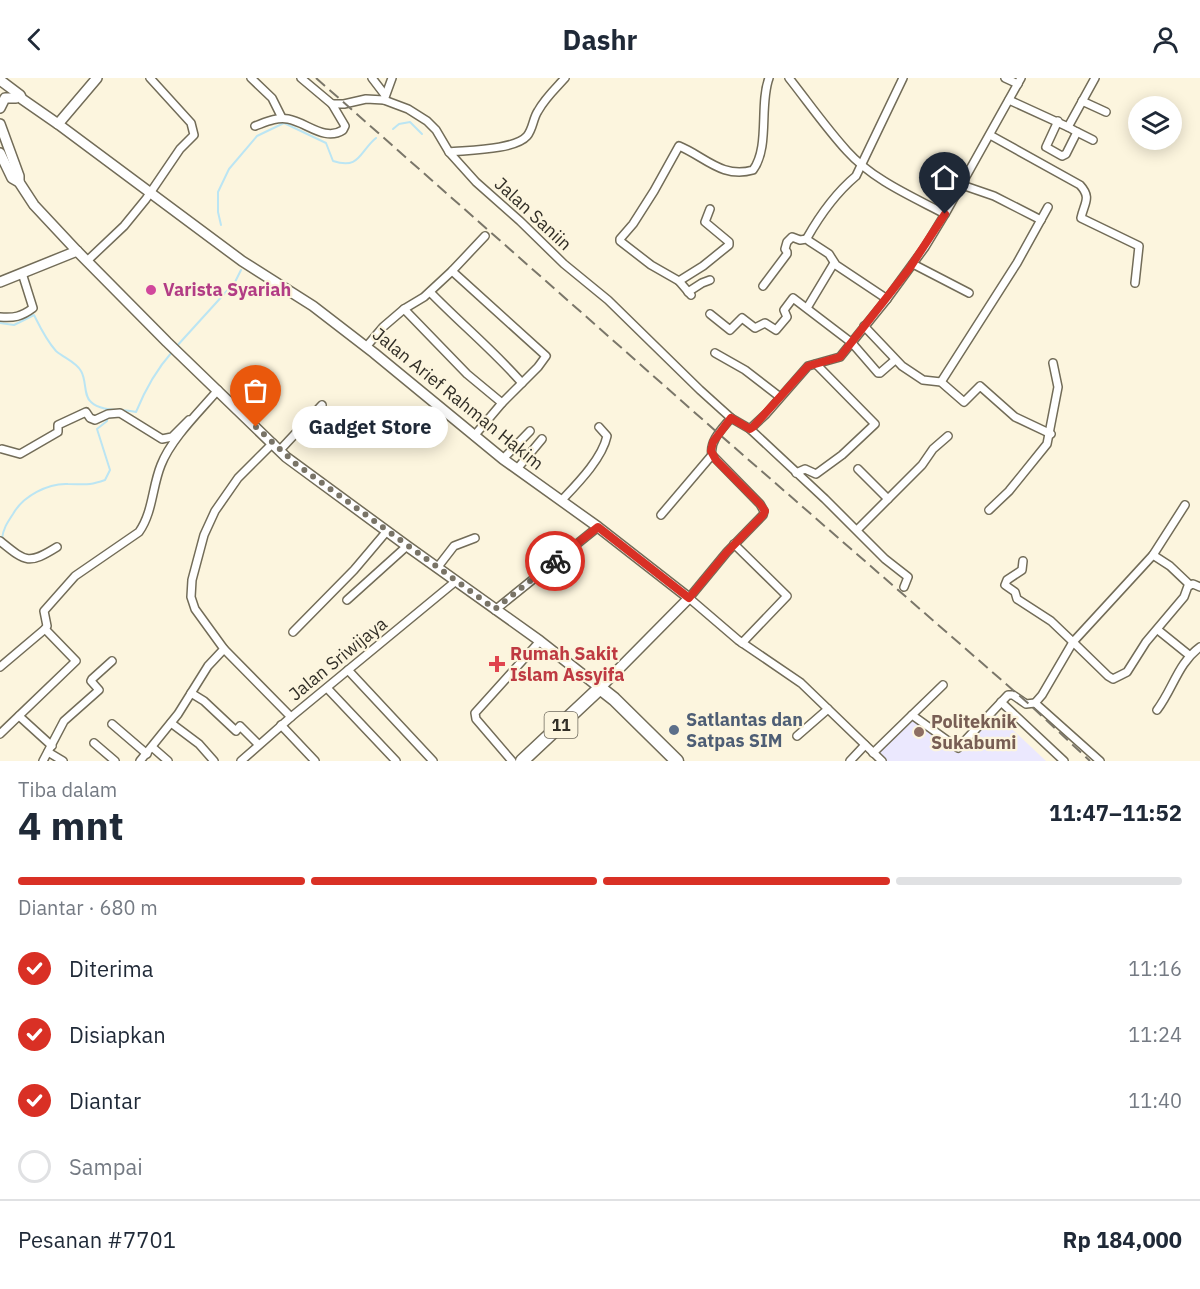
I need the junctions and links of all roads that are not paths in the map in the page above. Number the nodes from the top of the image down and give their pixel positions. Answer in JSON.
{"nodes":[{"id":1,"x":97,"y":78,"type":"edge"},
{"id":2,"x":150,"y":78,"type":"edge"},
{"id":3,"x":251,"y":78,"type":"edge"},
{"id":4,"x":301,"y":78,"type":"edge"},
{"id":5,"x":372,"y":78,"type":"edge"},
{"id":6,"x":392,"y":78,"type":"edge"},
{"id":7,"x":565,"y":78,"type":"edge"},
{"id":8,"x":769,"y":78,"type":"edge"},
{"id":9,"x":789,"y":78,"type":"edge"},
{"id":10,"x":903,"y":78,"type":"edge"},
{"id":11,"x":1005,"y":78,"type":"edge"},
{"id":12,"x":1095,"y":78,"type":"edge"},
{"id":13,"x":1019,"y":81,"type":"edge"},
{"id":14,"x":2,"y":86,"type":"edge"},
{"id":15,"x":384,"y":98,"type":"junction"},
{"id":16,"x":19,"y":99,"type":"junction"},
{"id":17,"x":1009,"y":100,"type":"junction"},
{"id":18,"x":1082,"y":101,"type":"junction"},
{"id":19,"x":332,"y":104,"type":"junction"},
{"id":20,"x":0,"y":108,"type":"edge"},
{"id":21,"x":1106,"y":112,"type":"dead end"},
{"id":22,"x":282,"y":118,"type":"junction"},
{"id":23,"x":1058,"y":122,"type":"junction"},
{"id":24,"x":0,"y":124,"type":"edge"},
{"id":25,"x":58,"y":124,"type":"junction"},
{"id":26,"x":255,"y":126,"type":"dead end"},
{"id":27,"x":1068,"y":127,"type":"junction"},
{"id":28,"x":1077,"y":132,"type":"junction"},
{"id":29,"x":990,"y":135,"type":"junction"},
{"id":30,"x":1093,"y":140,"type":"dead end"},
{"id":31,"x":449,"y":152,"type":"junction"},
{"id":32,"x":0,"y":153,"type":"edge"},
{"id":33,"x":862,"y":164,"type":"junction"},
{"id":34,"x":19,"y":182,"type":"junction"},
{"id":35,"x":962,"y":184,"type":"junction"},
{"id":36,"x":149,"y":192,"type":"junction"},
{"id":37,"x":1048,"y":207,"type":"dead end"},
{"id":38,"x":710,"y":209,"type":"dead end"},
{"id":39,"x":945,"y":214,"type":"junction"},
{"id":40,"x":1041,"y":220,"type":"junction"},
{"id":41,"x":485,"y":236,"type":"dead end"},
{"id":42,"x":807,"y":240,"type":"junction"},
{"id":43,"x":77,"y":251,"type":"junction"},
{"id":44,"x":87,"y":261,"type":"junction"},
{"id":45,"x":834,"y":263,"type":"junction"},
{"id":46,"x":913,"y":264,"type":"junction"},
{"id":47,"x":452,"y":271,"type":"junction"},
{"id":48,"x":22,"y":273,"type":"junction"},
{"id":49,"x":710,"y":280,"type":"dead end"},
{"id":50,"x":679,"y":281,"type":"junction"},
{"id":51,"x":0,"y":282,"type":"edge"},
{"id":52,"x":1135,"y":283,"type":"dead end"},
{"id":53,"x":763,"y":286,"type":"dead end"},
{"id":54,"x":430,"y":292,"type":"junction"},
{"id":55,"x":969,"y":293,"type":"dead end"},
{"id":56,"x":887,"y":299,"type":"junction"},
{"id":57,"x":807,"y":308,"type":"junction"},
{"id":58,"x":404,"y":309,"type":"junction"},
{"id":59,"x":710,"y":315,"type":"dead end"},
{"id":60,"x":0,"y":317,"type":"edge"},
{"id":61,"x":864,"y":327,"type":"junction"},
{"id":62,"x":852,"y":343,"type":"junction"},
{"id":63,"x":366,"y":347,"type":"junction"},
{"id":64,"x":716,"y":353,"type":"dead end"},
{"id":65,"x":895,"y":360,"type":"junction"},
{"id":66,"x":1053,"y":363,"type":"dead end"},
{"id":67,"x":816,"y":364,"type":"junction"},
{"id":68,"x":941,"y":382,"type":"junction"},
{"id":69,"x":522,"y":383,"type":"junction"},
{"id":70,"x":218,"y":390,"type":"junction"},
{"id":71,"x":780,"y":397,"type":"junction"},
{"id":72,"x":502,"y":403,"type":"junction"},
{"id":73,"x":322,"y":405,"type":"dead end"},
{"id":74,"x":194,"y":418,"type":"junction"},
{"id":75,"x":731,"y":418,"type":"junction"},
{"id":76,"x":599,"y":427,"type":"dead end"},
{"id":77,"x":750,"y":429,"type":"junction"},
{"id":78,"x":530,"y":431,"type":"dead end"},
{"id":79,"x":1051,"y":434,"type":"junction"},
{"id":80,"x":474,"y":436,"type":"junction"},
{"id":81,"x":948,"y":436,"type":"dead end"},
{"id":82,"x":542,"y":439,"type":"dead end"},
{"id":83,"x":276,"y":447,"type":"junction"},
{"id":84,"x":2,"y":449,"type":"dead end"},
{"id":85,"x":712,"y":455,"type":"junction"},
{"id":86,"x":503,"y":459,"type":"junction"},
{"id":87,"x":517,"y":469,"type":"junction"},
{"id":88,"x":858,"y":469,"type":"dead end"},
{"id":89,"x":796,"y":473,"type":"junction"},
{"id":90,"x":888,"y":499,"type":"junction"},
{"id":91,"x":561,"y":501,"type":"junction"},
{"id":92,"x":1185,"y":505,"type":"dead end"},
{"id":93,"x":989,"y":510,"type":"dead end"},
{"id":94,"x":661,"y":515,"type":"dead end"},
{"id":95,"x":598,"y":527,"type":"junction"},
{"id":96,"x":857,"y":530,"type":"junction"},
{"id":97,"x":387,"y":531,"type":"junction"},
{"id":98,"x":475,"y":538,"type":"dead end"},
{"id":99,"x":0,"y":541,"type":"edge"},
{"id":100,"x":734,"y":544,"type":"junction"},
{"id":101,"x":407,"y":546,"type":"junction"},
{"id":102,"x":57,"y":547,"type":"dead end"},
{"id":103,"x":1153,"y":555,"type":"junction"},
{"id":104,"x":1023,"y":561,"type":"dead end"},
{"id":105,"x":437,"y":568,"type":"junction"},
{"id":106,"x":456,"y":581,"type":"junction"},
{"id":107,"x":1190,"y":585,"type":"junction"},
{"id":108,"x":904,"y":587,"type":"dead end"},
{"id":109,"x":1200,"y":587,"type":"edge"},
{"id":110,"x":689,"y":598,"type":"junction"},
{"id":111,"x":347,"y":600,"type":"dead end"},
{"id":112,"x":495,"y":609,"type":"junction"},
{"id":113,"x":45,"y":629,"type":"junction"},
{"id":114,"x":1158,"y":630,"type":"junction"},
{"id":115,"x":293,"y":632,"type":"dead end"},
{"id":116,"x":540,"y":641,"type":"junction"},
{"id":117,"x":1073,"y":642,"type":"junction"},
{"id":118,"x":742,"y":643,"type":"junction"},
{"id":119,"x":1200,"y":647,"type":"edge"},
{"id":120,"x":224,"y":649,"type":"junction"},
{"id":121,"x":1189,"y":655,"type":"junction"},
{"id":122,"x":112,"y":661,"type":"dead end"},
{"id":123,"x":0,"y":667,"type":"edge"},
{"id":124,"x":348,"y":670,"type":"junction"},
{"id":125,"x":943,"y":685,"type":"dead end"},
{"id":126,"x":327,"y":688,"type":"junction"},
{"id":127,"x":600,"y":688,"type":"junction"},
{"id":128,"x":191,"y":693,"type":"junction"},
{"id":129,"x":1000,"y":702,"type":"junction"},
{"id":130,"x":1035,"y":703,"type":"junction"},
{"id":131,"x":828,"y":709,"type":"junction"},
{"id":132,"x":1156,"y":710,"type":"dead end"},
{"id":133,"x":912,"y":715,"type":"junction"},
{"id":134,"x":19,"y":716,"type":"junction"},
{"id":135,"x":291,"y":717,"type":"junction"},
{"id":136,"x":171,"y":723,"type":"junction"},
{"id":137,"x":112,"y":724,"type":"dead end"},
{"id":138,"x":281,"y":725,"type":"junction"},
{"id":139,"x":0,"y":734,"type":"edge"},
{"id":140,"x":797,"y":736,"type":"dead end"},
{"id":141,"x":94,"y":743,"type":"dead end"},
{"id":142,"x":258,"y":744,"type":"junction"},
{"id":143,"x":865,"y":745,"type":"junction"},
{"id":144,"x":152,"y":747,"type":"junction"},
{"id":145,"x":50,"y":749,"type":"junction"},
{"id":146,"x":147,"y":753,"type":"junction"},
{"id":147,"x":873,"y":753,"type":"junction"},
{"id":148,"x":43,"y":761,"type":"edge"},
{"id":149,"x":63,"y":761,"type":"edge"},
{"id":150,"x":115,"y":761,"type":"edge"},
{"id":151,"x":140,"y":761,"type":"edge"},
{"id":152,"x":168,"y":761,"type":"edge"},
{"id":153,"x":213,"y":761,"type":"edge"},
{"id":154,"x":241,"y":761,"type":"edge"},
{"id":155,"x":315,"y":761,"type":"edge"},
{"id":156,"x":396,"y":761,"type":"edge"},
{"id":157,"x":433,"y":761,"type":"edge"},
{"id":158,"x":512,"y":761,"type":"edge"},
{"id":159,"x":522,"y":761,"type":"edge"},
{"id":160,"x":677,"y":761,"type":"edge"},
{"id":161,"x":850,"y":761,"type":"edge"},
{"id":162,"x":882,"y":761,"type":"edge"},
{"id":163,"x":1064,"y":761,"type":"edge"},
{"id":164,"x":1100,"y":761,"type":"edge"}],
"edges":[{"from":1,"to":25,"type":"main road"},
{"from":2,"to":36,"type":"street"},
{"from":3,"to":22,"type":"street"},
{"from":4,"to":19,"type":"street"},
{"from":5,"to":15,"type":"street"},
{"from":6,"to":15,"type":"street"},
{"from":7,"to":31,"type":"street"},
{"from":8,"to":50,"type":"street"},
{"from":9,"to":33,"type":"street"},
{"from":10,"to":33,"type":"street"},
{"from":11,"to":13,"type":"street"},
{"from":12,"to":18,"type":"street"},
{"from":13,"to":17,"type":"street"},
{"from":14,"to":16,"type":"main road","name":"Jalan Arief Rahman Hakim"},
{"from":15,"to":19,"type":"street","name":"Jalan Saniin"},
{"from":15,"to":31,"type":"street","name":"Jalan Saniin"},
{"from":16,"to":20,"type":"main road"},
{"from":16,"to":25,"type":"main road","name":"Jalan Arief Rahman Hakim"},
{"from":17,"to":23,"type":"street"},
{"from":17,"to":29,"type":"street"},
{"from":18,"to":21,"type":"street"},
{"from":18,"to":27,"type":"street"},
{"from":19,"to":22,"type":"street"},
{"from":22,"to":26,"type":"street"},
{"from":23,"to":27,"type":"street"},
{"from":23,"to":28,"type":"street"},
{"from":24,"to":34,"type":"main road"},
{"from":25,"to":36,"type":"main road","name":"Jalan Arief Rahman Hakim"},
{"from":27,"to":28,"type":"street"},
{"from":28,"to":30,"type":"street"},
{"from":29,"to":35,"type":"street"},
{"from":29,"to":52,"type":"street"},
{"from":31,"to":75,"type":"street","name":"Jalan Saniin"},
{"from":32,"to":34,"type":"main road"},
{"from":33,"to":39,"type":"street"},
{"from":33,"to":42,"type":"street"},
{"from":34,"to":43,"type":"main road"},
{"from":35,"to":39,"type":"street"},
{"from":35,"to":40,"type":"street"},
{"from":36,"to":44,"type":"street"},
{"from":36,"to":63,"type":"main road","name":"Jalan Arief Rahman Hakim"},
{"from":37,"to":40,"type":"street"},
{"from":38,"to":50,"type":"street"},
{"from":39,"to":46,"type":"street"},
{"from":40,"to":68,"type":"street"},
{"from":41,"to":47,"type":"street"},
{"from":42,"to":45,"type":"street"},
{"from":42,"to":53,"type":"street"},
{"from":43,"to":44,"type":"main road"},
{"from":43,"to":48,"type":"main road"},
{"from":44,"to":70,"type":"main road"},
{"from":45,"to":56,"type":"street"},
{"from":45,"to":57,"type":"street"},
{"from":46,"to":55,"type":"street"},
{"from":46,"to":56,"type":"street"},
{"from":47,"to":54,"type":"street"},
{"from":47,"to":69,"type":"street"},
{"from":48,"to":51,"type":"main road"},
{"from":48,"to":60,"type":"street"},
{"from":49,"to":50,"type":"street"},
{"from":54,"to":58,"type":"street"},
{"from":54,"to":69,"type":"street"},
{"from":56,"to":61,"type":"street"},
{"from":57,"to":59,"type":"street"},
{"from":57,"to":62,"type":"street"},
{"from":58,"to":63,"type":"street"},
{"from":58,"to":72,"type":"street"},
{"from":61,"to":62,"type":"street"},
{"from":61,"to":65,"type":"street"},
{"from":62,"to":65,"type":"street"},
{"from":62,"to":67,"type":"street"},
{"from":63,"to":80,"type":"main road","name":"Jalan Arief Rahman Hakim"},
{"from":64,"to":71,"type":"street"},
{"from":65,"to":68,"type":"street"},
{"from":66,"to":79,"type":"street"},
{"from":67,"to":71,"type":"street"},
{"from":67,"to":89,"type":"street"},
{"from":68,"to":79,"type":"street"},
{"from":69,"to":72,"type":"street"},
{"from":70,"to":74,"type":"street"},
{"from":70,"to":83,"type":"main road"},
{"from":71,"to":77,"type":"street"},
{"from":72,"to":80,"type":"street"},
{"from":73,"to":83,"type":"street"},
{"from":74,"to":84,"type":"street"},
{"from":74,"to":113,"type":"street"},
{"from":75,"to":77,"type":"street","name":"Jalan Saniin"},
{"from":75,"to":85,"type":"street"},
{"from":76,"to":91,"type":"street"},
{"from":77,"to":89,"type":"street","name":"Jalan Saniin"},
{"from":78,"to":86,"type":"street"},
{"from":79,"to":93,"type":"street"},
{"from":80,"to":86,"type":"main road","name":"Jalan Arief Rahman Hakim"},
{"from":81,"to":90,"type":"street"},
{"from":82,"to":87,"type":"street"},
{"from":83,"to":97,"type":"main road"},
{"from":83,"to":120,"type":"street"},
{"from":85,"to":94,"type":"street"},
{"from":85,"to":100,"type":"street"},
{"from":86,"to":87,"type":"main road","name":"Jalan Arief Rahman Hakim"},
{"from":87,"to":91,"type":"main road","name":"Jalan Arief Rahman Hakim"},
{"from":88,"to":90,"type":"street"},
{"from":89,"to":96,"type":"street","name":"Jalan Saniin"},
{"from":90,"to":96,"type":"street"},
{"from":91,"to":95,"type":"main road","name":"Jalan Arief Rahman Hakim"},
{"from":92,"to":103,"type":"street"},
{"from":95,"to":110,"type":"main road","name":"Jalan Arief Rahman Hakim"},
{"from":95,"to":112,"type":"street"},
{"from":96,"to":108,"type":"street","name":"Jalan Saniin"},
{"from":97,"to":101,"type":"main road"},
{"from":97,"to":115,"type":"street"},
{"from":98,"to":105,"type":"street"},
{"from":99,"to":102,"type":"street"},
{"from":100,"to":110,"type":"street"},
{"from":100,"to":118,"type":"street"},
{"from":101,"to":105,"type":"main road"},
{"from":101,"to":111,"type":"street"},
{"from":103,"to":107,"type":"street"},
{"from":103,"to":117,"type":"street"},
{"from":104,"to":117,"type":"street"},
{"from":105,"to":106,"type":"main road"},
{"from":106,"to":112,"type":"main road"},
{"from":106,"to":124,"type":"street","name":"Jalan Sriwijaya"},
{"from":107,"to":109,"type":"street"},
{"from":107,"to":114,"type":"street"},
{"from":110,"to":118,"type":"street"},
{"from":110,"to":127,"type":"main road"},
{"from":112,"to":116,"type":"main road"},
{"from":113,"to":123,"type":"street"},
{"from":113,"to":134,"type":"street"},
{"from":114,"to":117,"type":"street"},
{"from":114,"to":121,"type":"street"},
{"from":116,"to":127,"type":"main road"},
{"from":116,"to":158,"type":"street"},
{"from":117,"to":130,"type":"street"},
{"from":118,"to":131,"type":"street"},
{"from":119,"to":121,"type":"street"},
{"from":120,"to":128,"type":"street"},
{"from":120,"to":135,"type":"street"},
{"from":121,"to":132,"type":"street"},
{"from":122,"to":145,"type":"street"},
{"from":124,"to":126,"type":"street","name":"Jalan Sriwijaya"},
{"from":124,"to":157,"type":"street"},
{"from":125,"to":133,"type":"street"},
{"from":126,"to":135,"type":"street","name":"Jalan Sriwijaya"},
{"from":126,"to":156,"type":"street"},
{"from":127,"to":159,"type":"highway","number":"11"},
{"from":127,"to":160,"type":"highway"},
{"from":128,"to":136,"type":"street"},
{"from":128,"to":142,"type":"street"},
{"from":129,"to":130,"type":"street"},
{"from":129,"to":133,"type":"street"},
{"from":129,"to":163,"type":"street"},
{"from":130,"to":164,"type":"street"},
{"from":131,"to":140,"type":"street"},
{"from":131,"to":143,"type":"street"},
{"from":133,"to":147,"type":"street"},
{"from":134,"to":139,"type":"street"},
{"from":134,"to":145,"type":"street"},
{"from":135,"to":138,"type":"street","name":"Jalan Sriwijaya"},
{"from":136,"to":144,"type":"street"},
{"from":136,"to":153,"type":"street"},
{"from":137,"to":146,"type":"street"},
{"from":138,"to":142,"type":"street","name":"Jalan Sriwijaya"},
{"from":138,"to":155,"type":"street"},
{"from":141,"to":150,"type":"street"},
{"from":142,"to":154,"type":"street","name":"Jalan Sriwijaya"},
{"from":143,"to":147,"type":"street"},
{"from":143,"to":161,"type":"street"},
{"from":144,"to":146,"type":"street"},
{"from":144,"to":152,"type":"street"},
{"from":145,"to":148,"type":"street"},
{"from":145,"to":149,"type":"street"},
{"from":146,"to":151,"type":"street"},
{"from":147,"to":162,"type":"street"}]}
